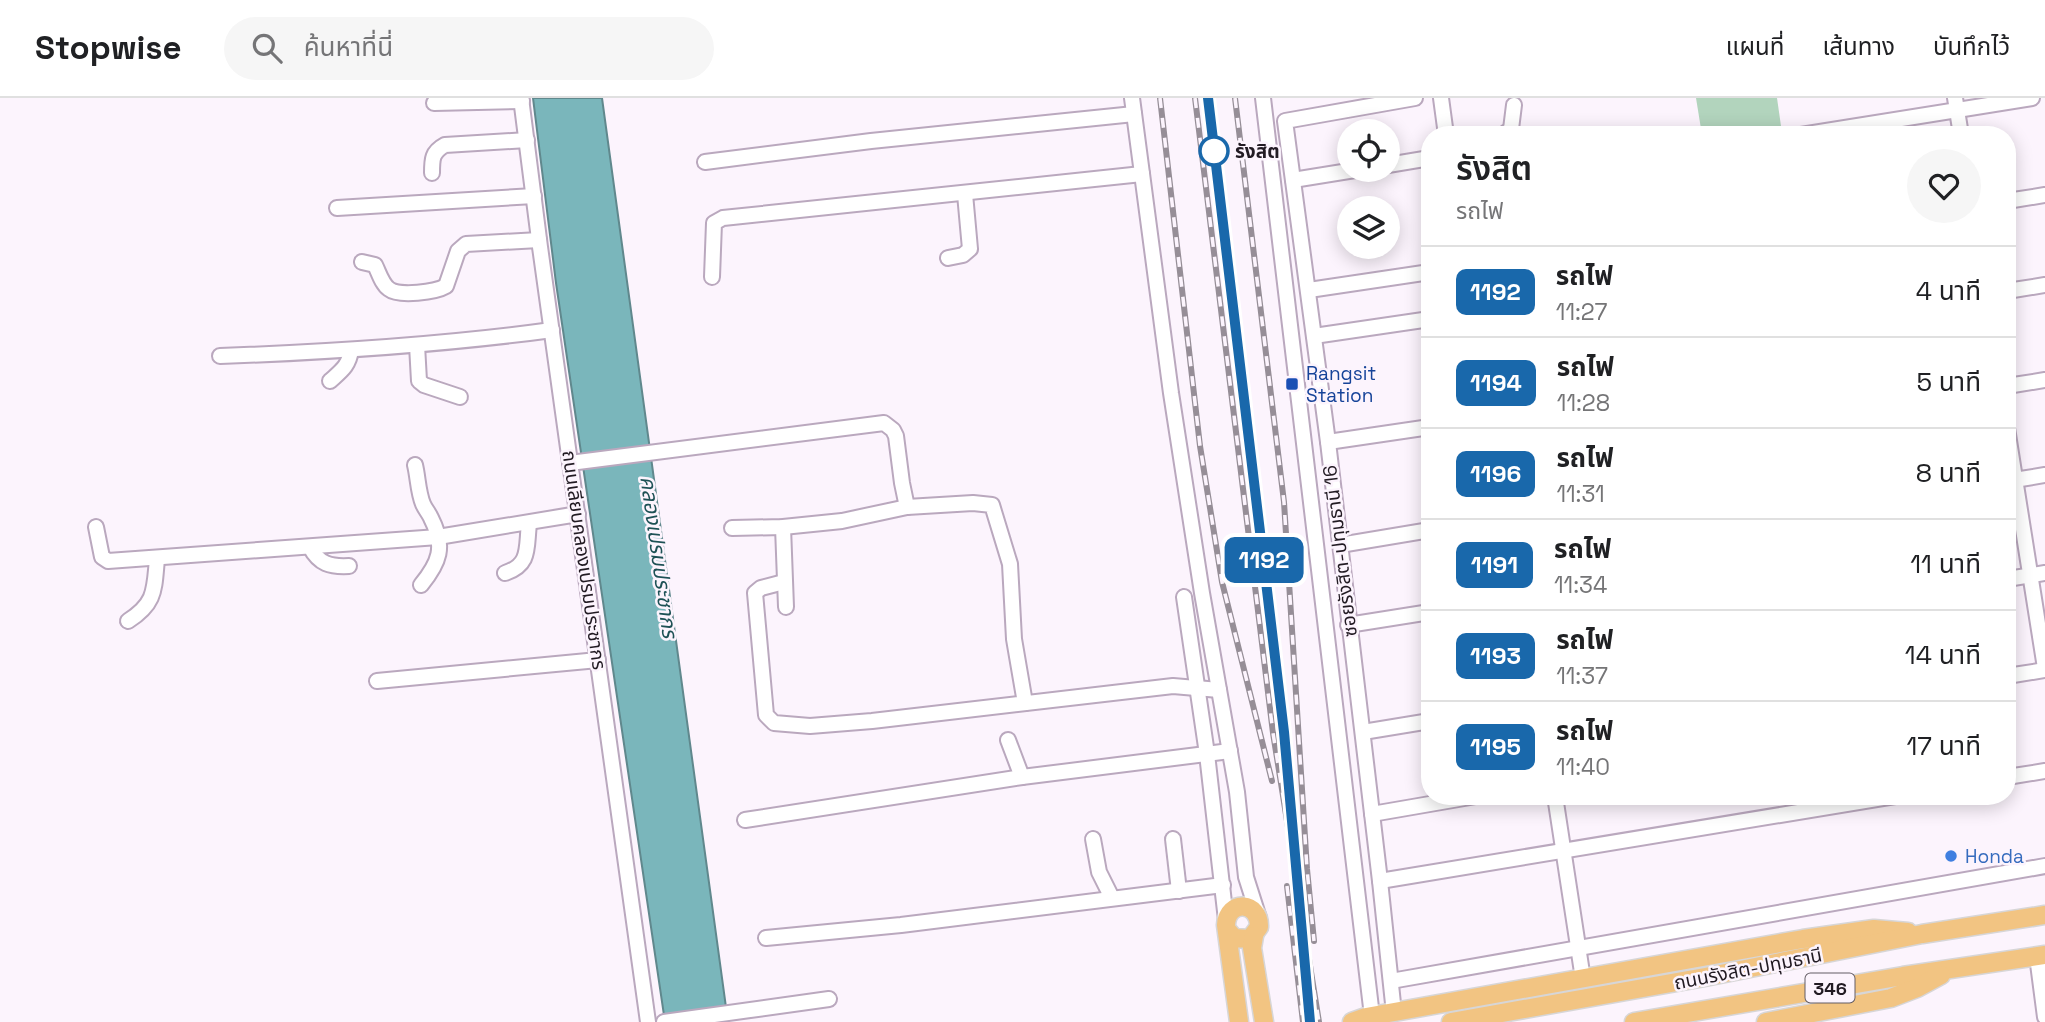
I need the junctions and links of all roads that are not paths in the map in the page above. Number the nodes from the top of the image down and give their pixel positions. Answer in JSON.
{"nodes":[{"id":1,"x":1132,"y":98,"type":"edge"},
{"id":2,"x":1263,"y":98,"type":"edge"},
{"id":3,"x":1415,"y":98,"type":"edge"},
{"id":4,"x":1441,"y":98,"type":"edge"},
{"id":5,"x":2032,"y":98,"type":"edge"},
{"id":6,"x":522,"y":100,"type":"edge"},
{"id":7,"x":434,"y":103,"type":"dead end"},
{"id":8,"x":1956,"y":104,"type":"edge"},
{"id":9,"x":1514,"y":105,"type":"dead end"},
{"id":10,"x":1135,"y":114,"type":"junction"},
{"id":11,"x":1445,"y":126,"type":"edge"},
{"id":12,"x":1511,"y":126,"type":"edge"},
{"id":13,"x":1846,"y":126,"type":"edge"},
{"id":14,"x":1960,"y":126,"type":"edge"},
{"id":15,"x":527,"y":140,"type":"junction"},
{"id":16,"x":1421,"y":160,"type":"edge"},
{"id":17,"x":705,"y":162,"type":"dead end"},
{"id":18,"x":1400,"y":163,"type":"edge"},
{"id":19,"x":432,"y":173,"type":"dead end"},
{"id":20,"x":1337,"y":173,"type":"edge"},
{"id":21,"x":1142,"y":174,"type":"junction"},
{"id":22,"x":1293,"y":180,"type":"junction"},
{"id":23,"x":965,"y":194,"type":"junction"},
{"id":24,"x":2045,"y":195,"type":"edge"},
{"id":25,"x":534,"y":196,"type":"junction"},
{"id":26,"x":2016,"y":200,"type":"edge"},
{"id":27,"x":337,"y":208,"type":"dead end"},
{"id":28,"x":539,"y":240,"type":"junction"},
{"id":29,"x":948,"y":258,"type":"dead end"},
{"id":30,"x":362,"y":262,"type":"dead end"},
{"id":31,"x":1421,"y":273,"type":"edge"},
{"id":32,"x":712,"y":277,"type":"dead end"},
{"id":33,"x":2045,"y":285,"type":"edge"},
{"id":34,"x":1309,"y":290,"type":"junction"},
{"id":35,"x":2016,"y":290,"type":"edge"},
{"id":36,"x":1421,"y":319,"type":"edge"},
{"id":37,"x":552,"y":330,"type":"junction"},
{"id":38,"x":1314,"y":336,"type":"junction"},
{"id":39,"x":417,"y":345,"type":"junction"},
{"id":40,"x":351,"y":351,"type":"junction"},
{"id":41,"x":220,"y":356,"type":"dead end"},
{"id":42,"x":2045,"y":380,"type":"edge"},
{"id":43,"x":330,"y":381,"type":"dead end"},
{"id":44,"x":2016,"y":385,"type":"edge"},
{"id":45,"x":460,"y":397,"type":"dead end"},
{"id":46,"x":1421,"y":428,"type":"edge"},
{"id":47,"x":1328,"y":442,"type":"junction"},
{"id":48,"x":574,"y":463,"type":"junction"},
{"id":49,"x":415,"y":464,"type":"dead end"},
{"id":50,"x":2045,"y":475,"type":"edge"},
{"id":51,"x":2016,"y":480,"type":"edge"},
{"id":52,"x":2016,"y":498,"type":"edge"},
{"id":53,"x":907,"y":507,"type":"junction"},
{"id":54,"x":578,"y":514,"type":"junction"},
{"id":55,"x":529,"y":524,"type":"junction"},
{"id":56,"x":96,"y":527,"type":"dead end"},
{"id":57,"x":783,"y":527,"type":"junction"},
{"id":58,"x":732,"y":528,"type":"dead end"},
{"id":59,"x":1421,"y":532,"type":"edge"},
{"id":60,"x":438,"y":537,"type":"junction"},
{"id":61,"x":1340,"y":545,"type":"junction"},
{"id":62,"x":310,"y":547,"type":"junction"},
{"id":63,"x":157,"y":559,"type":"junction"},
{"id":64,"x":349,"y":566,"type":"dead end"},
{"id":65,"x":505,"y":573,"type":"dead end"},
{"id":66,"x":2038,"y":574,"type":"edge"},
{"id":67,"x":2016,"y":578,"type":"edge"},
{"id":68,"x":784,"y":582,"type":"junction"},
{"id":69,"x":421,"y":586,"type":"dead end"},
{"id":70,"x":1184,"y":597,"type":"dead end"},
{"id":71,"x":786,"y":607,"type":"dead end"},
{"id":72,"x":1421,"y":613,"type":"edge"},
{"id":73,"x":128,"y":621,"type":"dead end"},
{"id":74,"x":1348,"y":625,"type":"junction"},
{"id":75,"x":598,"y":660,"type":"junction"},
{"id":76,"x":2045,"y":669,"type":"edge"},
{"id":77,"x":2016,"y":674,"type":"edge"},
{"id":78,"x":377,"y":681,"type":"dead end"},
{"id":79,"x":1198,"y":689,"type":"junction"},
{"id":80,"x":1219,"y":690,"type":"junction"},
{"id":81,"x":1026,"y":703,"type":"junction"},
{"id":82,"x":1421,"y":722,"type":"edge"},
{"id":83,"x":1363,"y":732,"type":"junction"},
{"id":84,"x":1008,"y":740,"type":"dead end"},
{"id":85,"x":1230,"y":751,"type":"junction"},
{"id":86,"x":1207,"y":754,"type":"junction"},
{"id":87,"x":2045,"y":771,"type":"edge"},
{"id":88,"x":2016,"y":776,"type":"edge"},
{"id":89,"x":1021,"y":777,"type":"junction"},
{"id":90,"x":1424,"y":805,"type":"edge"},
{"id":91,"x":1556,"y":805,"type":"edge"},
{"id":92,"x":1842,"y":805,"type":"edge"},
{"id":93,"x":1372,"y":814,"type":"junction"},
{"id":94,"x":745,"y":820,"type":"dead end"},
{"id":95,"x":1093,"y":839,"type":"dead end"},
{"id":96,"x":1173,"y":839,"type":"dead end"},
{"id":97,"x":1564,"y":852,"type":"junction"},
{"id":98,"x":2045,"y":866,"type":"edge"},
{"id":99,"x":1246,"y":877,"type":"junction"},
{"id":100,"x":1380,"y":881,"type":"junction"},
{"id":101,"x":1223,"y":885,"type":"junction"},
{"id":102,"x":1179,"y":891,"type":"junction"},
{"id":103,"x":1112,"y":898,"type":"junction"},
{"id":104,"x":2045,"y":915,"type":"edge"},
{"id":105,"x":1259,"y":918,"type":"junction"},
{"id":106,"x":1230,"y":919,"type":"junction"},
{"id":107,"x":1922,"y":934,"type":"junction"},
{"id":108,"x":1254,"y":936,"type":"junction"},
{"id":109,"x":766,"y":938,"type":"dead end"},
{"id":110,"x":1579,"y":949,"type":"junction"},
{"id":111,"x":2041,"y":956,"type":"edge"},
{"id":112,"x":1950,"y":970,"type":"junction"},
{"id":113,"x":1583,"y":979,"type":"junction"},
{"id":114,"x":1391,"y":981,"type":"junction"},
{"id":115,"x":829,"y":999,"type":"dead end"},
{"id":116,"x":1404,"y":1015,"type":"edge"},
{"id":117,"x":1372,"y":1016,"type":"junction"},
{"id":118,"x":1829,"y":1016,"type":"edge"},
{"id":119,"x":2045,"y":1017,"type":"edge"},
{"id":120,"x":648,"y":1022,"type":"edge"},
{"id":121,"x":664,"y":1022,"type":"edge"},
{"id":122,"x":1239,"y":1022,"type":"edge"},
{"id":123,"x":1264,"y":1022,"type":"edge"},
{"id":124,"x":1352,"y":1022,"type":"edge"},
{"id":125,"x":1451,"y":1022,"type":"edge"},
{"id":126,"x":1634,"y":1022,"type":"edge"},
{"id":127,"x":1766,"y":1022,"type":"edge"}],
"edges":[{"from":1,"to":10,"type":"street"},
{"from":2,"to":117,"type":"street"},
{"from":3,"to":22,"type":"street","name":"ซอยรังสิต-ปทุมธานี 16"},
{"from":4,"to":11,"type":"street"},
{"from":5,"to":8,"type":"street"},
{"from":6,"to":7,"type":"street"},
{"from":6,"to":15,"type":"street","name":"ถนนเลียบคลองเปรมประชากร"},
{"from":8,"to":13,"type":"street"},
{"from":8,"to":14,"type":"street"},
{"from":9,"to":12,"type":"street"},
{"from":10,"to":17,"type":"street"},
{"from":10,"to":21,"type":"street"},
{"from":15,"to":19,"type":"street"},
{"from":15,"to":25,"type":"street","name":"ถนนเลียบคลองเปรมประชากร"},
{"from":16,"to":18,"type":"street"},
{"from":20,"to":22,"type":"street"},
{"from":21,"to":23,"type":"street"},
{"from":21,"to":80,"type":"street"},
{"from":22,"to":34,"type":"street","name":"ซอยรังสิต-ปทุมธานี 16"},
{"from":23,"to":29,"type":"street"},
{"from":23,"to":32,"type":"street"},
{"from":24,"to":26,"type":"street"},
{"from":25,"to":27,"type":"street"},
{"from":25,"to":28,"type":"street","name":"ถนนเลียบคลองเปรมประชากร"},
{"from":28,"to":30,"type":"street"},
{"from":28,"to":37,"type":"street","name":"ถนนเลียบคลองเปรมประชากร"},
{"from":31,"to":34,"type":"street"},
{"from":33,"to":35,"type":"street"},
{"from":34,"to":38,"type":"street","name":"ซอยรังสิต-ปทุมธานี 16"},
{"from":36,"to":38,"type":"street"},
{"from":37,"to":39,"type":"street"},
{"from":37,"to":48,"type":"street","name":"ถนนเลียบคลองเปรมประชากร"},
{"from":38,"to":47,"type":"street","name":"ซอยรังสิต-ปทุมธานี 16"},
{"from":39,"to":40,"type":"street"},
{"from":39,"to":45,"type":"street"},
{"from":40,"to":41,"type":"street"},
{"from":40,"to":43,"type":"street"},
{"from":42,"to":44,"type":"street"},
{"from":46,"to":47,"type":"street"},
{"from":47,"to":61,"type":"street","name":"ซอยรังสิต-ปทุมธานี 16"},
{"from":48,"to":53,"type":"street"},
{"from":48,"to":54,"type":"street","name":"ถนนเลียบคลองเปรมประชากร"},
{"from":49,"to":60,"type":"street"},
{"from":50,"to":51,"type":"street"},
{"from":52,"to":66,"type":"street"},
{"from":53,"to":57,"type":"street"},
{"from":53,"to":81,"type":"street"},
{"from":54,"to":55,"type":"street"},
{"from":54,"to":75,"type":"street","name":"ถนนเลียบคลองเปรมประชากร"},
{"from":55,"to":60,"type":"street"},
{"from":55,"to":65,"type":"street"},
{"from":56,"to":63,"type":"street"},
{"from":57,"to":58,"type":"street"},
{"from":57,"to":68,"type":"street"},
{"from":59,"to":61,"type":"street"},
{"from":60,"to":62,"type":"street"},
{"from":60,"to":69,"type":"street"},
{"from":61,"to":74,"type":"street","name":"ซอยรังสิต-ปทุมธานี 16"},
{"from":62,"to":63,"type":"street"},
{"from":62,"to":64,"type":"street"},
{"from":63,"to":73,"type":"street"},
{"from":66,"to":67,"type":"street"},
{"from":66,"to":76,"type":"street"},
{"from":68,"to":71,"type":"street"},
{"from":68,"to":81,"type":"street"},
{"from":70,"to":79,"type":"street"},
{"from":72,"to":74,"type":"street"},
{"from":74,"to":83,"type":"street","name":"ซอยรังสิต-ปทุมธานี 16"},
{"from":75,"to":78,"type":"street"},
{"from":75,"to":120,"type":"street","name":"ถนนเลียบคลองเปรมประชากร"},
{"from":76,"to":77,"type":"street"},
{"from":79,"to":80,"type":"street"},
{"from":79,"to":81,"type":"street"},
{"from":79,"to":86,"type":"street"},
{"from":80,"to":85,"type":"street"},
{"from":82,"to":83,"type":"street"},
{"from":83,"to":93,"type":"street","name":"ซอยรังสิต-ปทุมธานี 16"},
{"from":84,"to":89,"type":"street"},
{"from":85,"to":86,"type":"street"},
{"from":85,"to":99,"type":"street"},
{"from":86,"to":89,"type":"street"},
{"from":86,"to":101,"type":"street"},
{"from":87,"to":88,"type":"street"},
{"from":89,"to":94,"type":"street"},
{"from":90,"to":93,"type":"street"},
{"from":91,"to":97,"type":"street"},
{"from":92,"to":97,"type":"street"},
{"from":93,"to":100,"type":"street","name":"ซอยรังสิต-ปทุมธานี 16"},
{"from":95,"to":103,"type":"street"},
{"from":96,"to":102,"type":"street"},
{"from":97,"to":100,"type":"street"},
{"from":97,"to":110,"type":"street"},
{"from":98,"to":110,"type":"street"},
{"from":99,"to":105,"type":"street"},
{"from":99,"to":106,"type":"street"},
{"from":100,"to":114,"type":"street","name":"ซอยรังสิต-ปทุมธานี 16"},
{"from":101,"to":102,"type":"street"},
{"from":101,"to":106,"type":"street"},
{"from":102,"to":103,"type":"street"},
{"from":103,"to":109,"type":"street"},
{"from":104,"to":107,"type":"main road","name":"ถนนรังสิต-ปทุมธานี","number":"346"},
{"from":105,"to":106,"type":"main road"},
{"from":105,"to":108,"type":"main road"},
{"from":106,"to":108,"type":"main road"},
{"from":106,"to":122,"type":"main road"},
{"from":107,"to":113,"type":"main road"},
{"from":107,"to":125,"type":"main road","name":"ถนนรังสิต-ปทุมธานี","number":"346"},
{"from":108,"to":123,"type":"main road"},
{"from":110,"to":113,"type":"street"},
{"from":110,"to":114,"type":"street"},
{"from":111,"to":112,"type":"main road","name":"ถนนรังสิต-ปทุมธานี","number":"346"},
{"from":111,"to":119,"type":"street"},
{"from":112,"to":118,"type":"main road"},
{"from":112,"to":126,"type":"main road","name":"ถนนรังสิต-ปทุมธานี","number":"346"},
{"from":113,"to":116,"type":"main road"},
{"from":114,"to":116,"type":"street","name":"ซอยรังสิต-ปทุมธานี 16"},
{"from":115,"to":121,"type":"street"},
{"from":116,"to":117,"type":"main road"},
{"from":117,"to":124,"type":"main road"},
{"from":118,"to":127,"type":"main road"}]}
